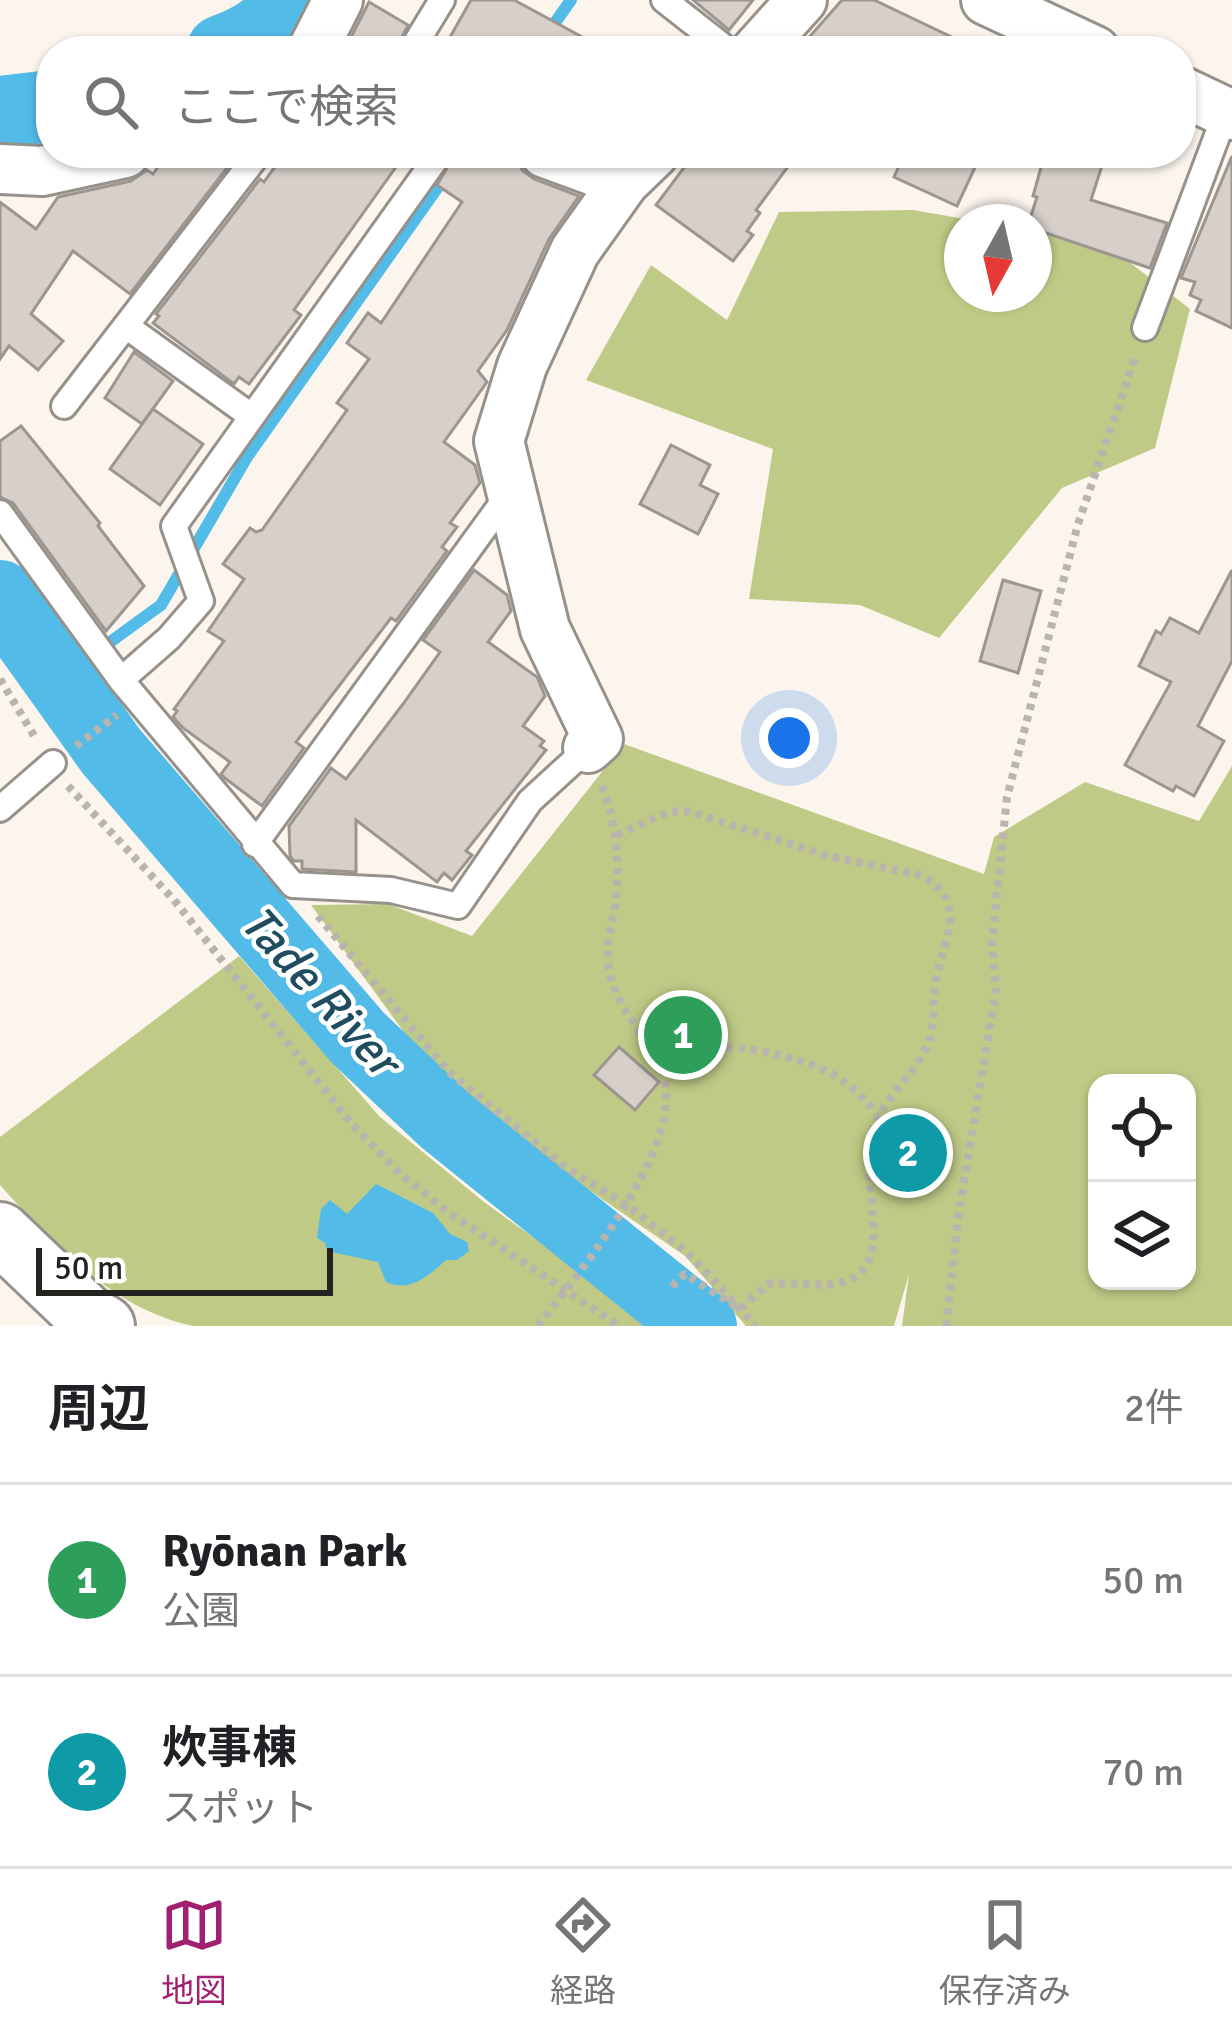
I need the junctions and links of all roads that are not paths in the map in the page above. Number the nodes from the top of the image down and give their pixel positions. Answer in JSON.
{"nodes":[{"id":1,"x":338,"y":0,"type":"edge"},
{"id":2,"x":442,"y":0,"type":"edge"},
{"id":3,"x":664,"y":0,"type":"edge"},
{"id":4,"x":802,"y":0,"type":"edge"},
{"id":5,"x":986,"y":0,"type":"edge"},
{"id":6,"x":322,"y":36,"type":"edge"},
{"id":7,"x":420,"y":36,"type":"edge"},
{"id":8,"x":709,"y":36,"type":"edge"},
{"id":9,"x":770,"y":36,"type":"edge"},
{"id":10,"x":1063,"y":36,"type":"edge"},
{"id":11,"x":1196,"y":98,"type":"edge"},
{"id":12,"x":1229,"y":113,"type":"edge"},
{"id":13,"x":56,"y":168,"type":"edge"},
{"id":14,"x":248,"y":168,"type":"edge"},
{"id":15,"x":429,"y":168,"type":"edge"},
{"id":16,"x":639,"y":168,"type":"edge"},
{"id":17,"x":0,"y":169,"type":"edge"},
{"id":18,"x":127,"y":326,"type":"junction"},
{"id":19,"x":1145,"y":328,"type":"road end"},
{"id":20,"x":64,"y":406,"type":"dead end"},
{"id":21,"x":251,"y":416,"type":"junction"},
{"id":22,"x":512,"y":489,"type":"junction"},
{"id":23,"x":0,"y":513,"type":"edge"},
{"id":24,"x":107,"y":664,"type":"junction"},
{"id":25,"x":588,"y":748,"type":"joint"},
{"id":26,"x":57,"y":760,"type":"road end"},
{"id":27,"x":0,"y":809,"type":"edge"},
{"id":28,"x":255,"y":844,"type":"junction"},
{"id":29,"x":0,"y":1233,"type":"edge"},
{"id":30,"x":104,"y":1326,"type":"edge"}],
"edges":[{"from":1,"to":6,"type":"street"},
{"from":2,"to":7,"type":"lane"},
{"from":3,"to":8,"type":"lane"},
{"from":4,"to":9,"type":"street"},
{"from":5,"to":10,"type":"street"},
{"from":11,"to":12,"type":"street"},
{"from":12,"to":19,"type":"lane"},
{"from":13,"to":17,"type":"street"},
{"from":14,"to":18,"type":"lane"},
{"from":15,"to":21,"type":"lane"},
{"from":16,"to":22,"type":"street"},
{"from":18,"to":20,"type":"lane"},
{"from":18,"to":21,"type":"lane"},
{"from":21,"to":24,"type":"lane"},
{"from":22,"to":25,"type":"street"},
{"from":22,"to":28,"type":"lane"},
{"from":23,"to":24,"type":"lane"},
{"from":24,"to":28,"type":"lane"},
{"from":25,"to":28,"type":"lane"},
{"from":26,"to":27,"type":"lane"},
{"from":29,"to":30,"type":"street"}]}
